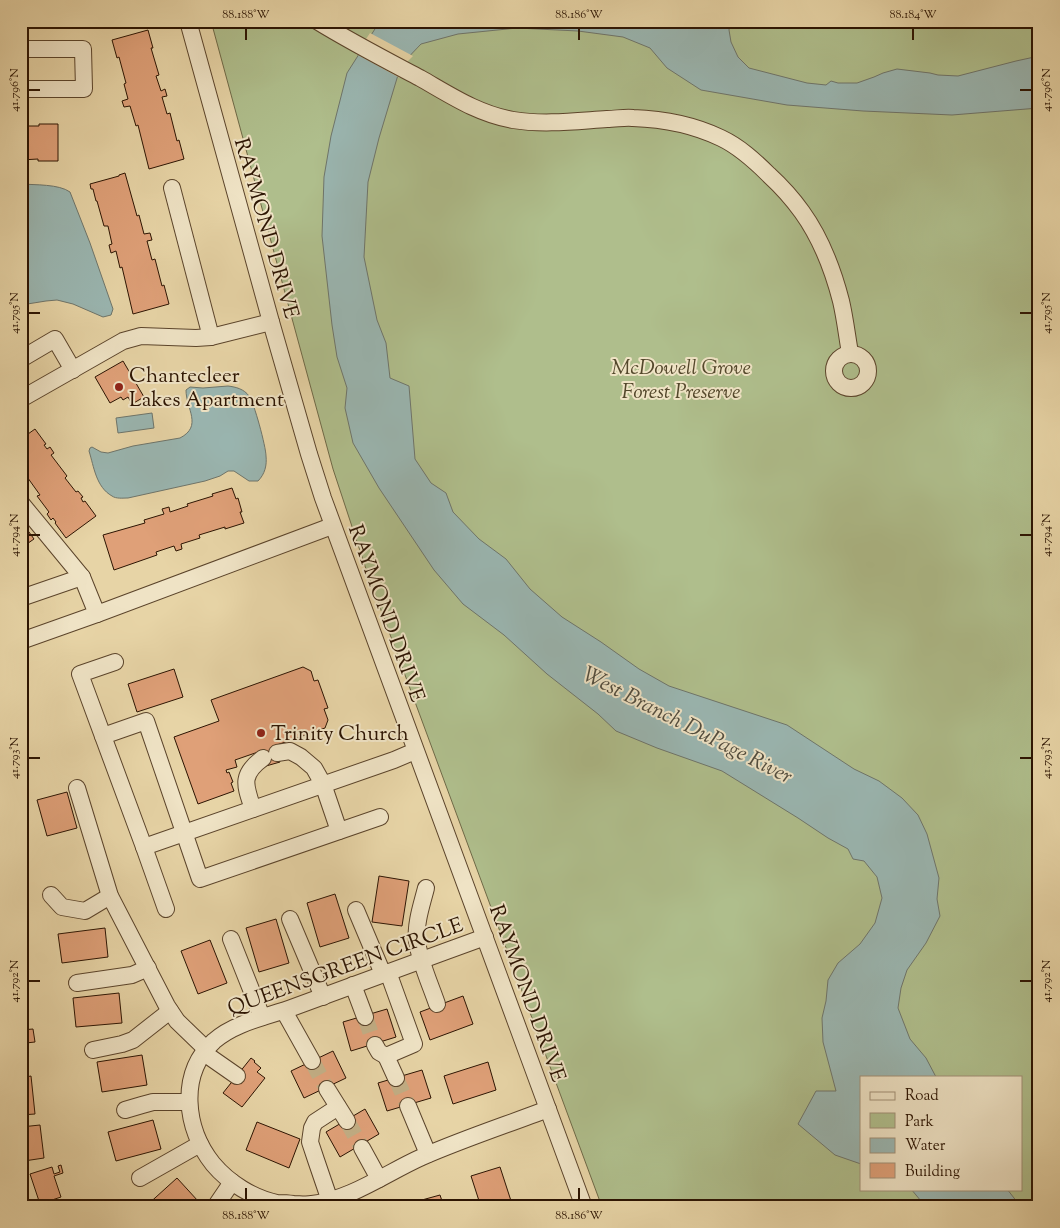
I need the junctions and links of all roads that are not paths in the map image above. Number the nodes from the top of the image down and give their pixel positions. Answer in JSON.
{"nodes":[{"id":1,"x":188,"y":21,"type":"edge"},
{"id":2,"x":309,"y":21,"type":"edge"},
{"id":3,"x":318,"y":21,"type":"edge"},
{"id":4,"x":339,"y":35,"type":"junction"},
{"id":5,"x":21,"y":49,"type":"edge"},
{"id":6,"x":21,"y":89,"type":"edge"},
{"id":7,"x":172,"y":188,"type":"dead end"},
{"id":8,"x":271,"y":322,"type":"junction"},
{"id":9,"x":211,"y":337,"type":"junction"},
{"id":10,"x":850,"y":353,"type":"dead end"},
{"id":11,"x":21,"y":358,"type":"edge"},
{"id":12,"x":73,"y":370,"type":"junction"},
{"id":13,"x":21,"y":399,"type":"edge"},
{"id":14,"x":21,"y":503,"type":"edge"},
{"id":15,"x":332,"y":526,"type":"junction"},
{"id":16,"x":82,"y":577,"type":"junction"},
{"id":17,"x":21,"y":598,"type":"edge"},
{"id":18,"x":97,"y":614,"type":"junction"},
{"id":19,"x":21,"y":641,"type":"edge"},
{"id":20,"x":115,"y":662,"type":"dead end"},
{"id":21,"x":103,"y":736,"type":"junction"},
{"id":22,"x":416,"y":751,"type":"junction"},
{"id":23,"x":323,"y":784,"type":"junction"},
{"id":24,"x":77,"y":788,"type":"dead end"},
{"id":25,"x":253,"y":809,"type":"junction"},
{"id":26,"x":380,"y":817,"type":"dead end"},
{"id":27,"x":340,"y":832,"type":"junction"},
{"id":28,"x":185,"y":833,"type":"junction"},
{"id":29,"x":144,"y":847,"type":"junction"},
{"id":30,"x":426,"y":888,"type":"dead end"},
{"id":31,"x":51,"y":895,"type":"dead end"},
{"id":32,"x":110,"y":896,"type":"junction"},
{"id":33,"x":166,"y":909,"type":"dead end"},
{"id":34,"x":356,"y":910,"type":"dead end"},
{"id":35,"x":290,"y":919,"type":"dead end"},
{"id":36,"x":485,"y":937,"type":"junction"},
{"id":37,"x":231,"y":939,"type":"dead end"},
{"id":38,"x":422,"y":960,"type":"junction"},
{"id":39,"x":145,"y":963,"type":"junction"},
{"id":40,"x":386,"y":973,"type":"junction"},
{"id":41,"x":77,"y":983,"type":"dead end"},
{"id":42,"x":353,"y":985,"type":"junction"},
{"id":43,"x":323,"y":996,"type":"junction"},
{"id":44,"x":438,"y":1004,"type":"dead end"},
{"id":45,"x":170,"y":1010,"type":"junction"},
{"id":46,"x":284,"y":1011,"type":"junction"},
{"id":47,"x":365,"y":1016,"type":"tunnel mouth"},
{"id":48,"x":262,"y":1018,"type":"junction"},
{"id":49,"x":93,"y":1050,"type":"dead end"},
{"id":50,"x":205,"y":1051,"type":"junction"},
{"id":51,"x":312,"y":1061,"type":"tunnel mouth"},
{"id":52,"x":237,"y":1076,"type":"dead end"},
{"id":53,"x":396,"y":1078,"type":"tunnel mouth"},
{"id":54,"x":327,"y":1088,"type":"tunnel mouth"},
{"id":55,"x":189,"y":1102,"type":"junction"},
{"id":56,"x":408,"y":1106,"type":"tunnel mouth"},
{"id":57,"x":548,"y":1109,"type":"junction"},
{"id":58,"x":125,"y":1110,"type":"dead end"},
{"id":59,"x":200,"y":1144,"type":"junction"},
{"id":60,"x":362,"y":1148,"type":"tunnel mouth"},
{"id":61,"x":428,"y":1154,"type":"junction"},
{"id":62,"x":140,"y":1178,"type":"dead end"},
{"id":63,"x":379,"y":1179,"type":"junction"},
{"id":64,"x":232,"y":1182,"type":"junction"},
{"id":65,"x":330,"y":1201,"type":"junction"},
{"id":66,"x":276,"y":1205,"type":"edge"},
{"id":67,"x":215,"y":1207,"type":"edge"},
{"id":68,"x":584,"y":1207,"type":"edge"}],
"edges":[{"from":1,"to":8,"type":"street","name":"RAYMOND DRIVE"},
{"from":2,"to":4,"type":"street"},
{"from":3,"to":4,"type":"street"},
{"from":4,"to":10,"type":"street"},
{"from":5,"to":6,"type":"street"},
{"from":7,"to":9,"type":"street"},
{"from":8,"to":9,"type":"street"},
{"from":8,"to":15,"type":"street","name":"RAYMOND DRIVE"},
{"from":9,"to":12,"type":"street"},
{"from":11,"to":12,"type":"street"},
{"from":12,"to":13,"type":"street"},
{"from":14,"to":16,"type":"street"},
{"from":15,"to":18,"type":"street"},
{"from":15,"to":22,"type":"street","name":"RAYMOND DRIVE"},
{"from":16,"to":17,"type":"street"},
{"from":16,"to":18,"type":"street"},
{"from":18,"to":19,"type":"street"},
{"from":20,"to":21,"type":"street"},
{"from":21,"to":28,"type":"street"},
{"from":21,"to":29,"type":"street"},
{"from":22,"to":23,"type":"street"},
{"from":22,"to":36,"type":"street","name":"RAYMOND DRIVE"},
{"from":23,"to":25,"type":"street"},
{"from":23,"to":25,"type":"street"},
{"from":23,"to":27,"type":"street"},
{"from":24,"to":32,"type":"street"},
{"from":25,"to":28,"type":"street"},
{"from":26,"to":27,"type":"street"},
{"from":27,"to":28,"type":"street"},
{"from":28,"to":29,"type":"street"},
{"from":29,"to":33,"type":"street"},
{"from":30,"to":38,"type":"street"},
{"from":31,"to":32,"type":"street"},
{"from":32,"to":39,"type":"street"},
{"from":34,"to":40,"type":"street"},
{"from":35,"to":43,"type":"street"},
{"from":36,"to":38,"type":"street","name":"QUEENSGREEN CIRCLE"},
{"from":36,"to":57,"type":"street","name":"RAYMOND DRIVE"},
{"from":37,"to":48,"type":"street"},
{"from":38,"to":40,"type":"street","name":"QUEENSGREEN CIRCLE"},
{"from":38,"to":44,"type":"street"},
{"from":39,"to":41,"type":"street"},
{"from":39,"to":45,"type":"street"},
{"from":40,"to":42,"type":"street","name":"QUEENSGREEN CIRCLE"},
{"from":40,"to":53,"type":"street"},
{"from":42,"to":43,"type":"street","name":"QUEENSGREEN CIRCLE"},
{"from":42,"to":47,"type":"street"},
{"from":43,"to":46,"type":"street","name":"QUEENSGREEN CIRCLE"},
{"from":45,"to":49,"type":"street"},
{"from":45,"to":50,"type":"street"},
{"from":46,"to":48,"type":"street","name":"QUEENSGREEN CIRCLE"},
{"from":46,"to":51,"type":"street"},
{"from":48,"to":50,"type":"street","name":"QUEENSGREEN CIRCLE"},
{"from":50,"to":52,"type":"street"},
{"from":50,"to":55,"type":"street","name":"QUEENSGREEN CIRCLE"},
{"from":54,"to":65,"type":"street"},
{"from":55,"to":58,"type":"street"},
{"from":55,"to":59,"type":"street","name":"QUEENSGREEN CIRCLE"},
{"from":56,"to":61,"type":"street"},
{"from":57,"to":61,"type":"street","name":"QUEENSGREEN CIRCLE"},
{"from":57,"to":68,"type":"street","name":"RAYMOND DRIVE"},
{"from":59,"to":62,"type":"street"},
{"from":59,"to":64,"type":"street","name":"QUEENSGREEN CIRCLE"},
{"from":60,"to":63,"type":"street"},
{"from":61,"to":63,"type":"street","name":"QUEENSGREEN CIRCLE"},
{"from":63,"to":65,"type":"street","name":"QUEENSGREEN CIRCLE"},
{"from":64,"to":66,"type":"street","name":"QUEENSGREEN CIRCLE"},
{"from":64,"to":67,"type":"street"},
{"from":65,"to":66,"type":"street","name":"QUEENSGREEN CIRCLE"}]}
